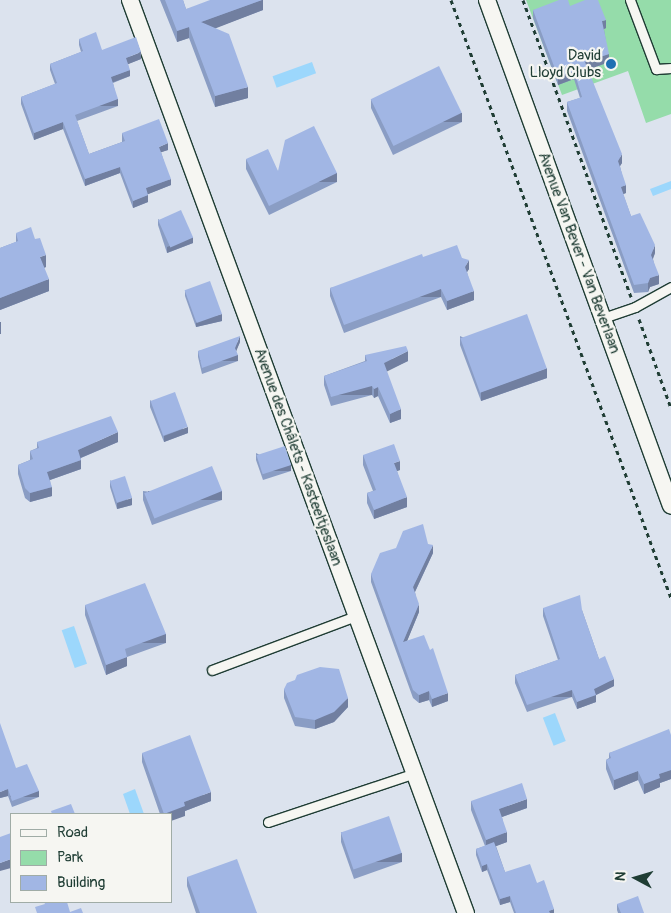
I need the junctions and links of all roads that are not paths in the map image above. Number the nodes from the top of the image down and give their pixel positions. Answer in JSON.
{"nodes":[{"id":1,"x":130,"y":0,"type":"edge"},
{"id":2,"x":487,"y":0,"type":"edge"},
{"id":3,"x":630,"y":0,"type":"edge"},
{"id":4,"x":667,"y":69,"type":"edge"},
{"id":5,"x":671,"y":287,"type":"edge"},
{"id":6,"x":602,"y":318,"type":"junction"},
{"id":7,"x":670,"y":501,"type":"edge"},
{"id":8,"x":356,"y":616,"type":"junction"},
{"id":9,"x":212,"y":670,"type":"dead end"},
{"id":10,"x":415,"y":773,"type":"junction"},
{"id":11,"x":268,"y":822,"type":"dead end"},
{"id":12,"x":466,"y":913,"type":"edge"}],
"edges":[{"from":1,"to":8,"type":"street","name":"Avenue des Châlets - Kasteeltjeslaan"},
{"from":2,"to":6,"type":"street","name":"Avenue Van Bever - Van Beverlaan"},
{"from":3,"to":4,"type":"lane"},
{"from":5,"to":6,"type":"lane"},
{"from":6,"to":7,"type":"street","name":"Avenue Van Bever - Van Beverlaan"},
{"from":8,"to":9,"type":"lane"},
{"from":8,"to":10,"type":"street","name":"Avenue des Châlets - Kasteeltjeslaan"},
{"from":10,"to":11,"type":"lane"},
{"from":10,"to":12,"type":"street","name":"Avenue des Châlets - Kasteeltjeslaan"}]}
